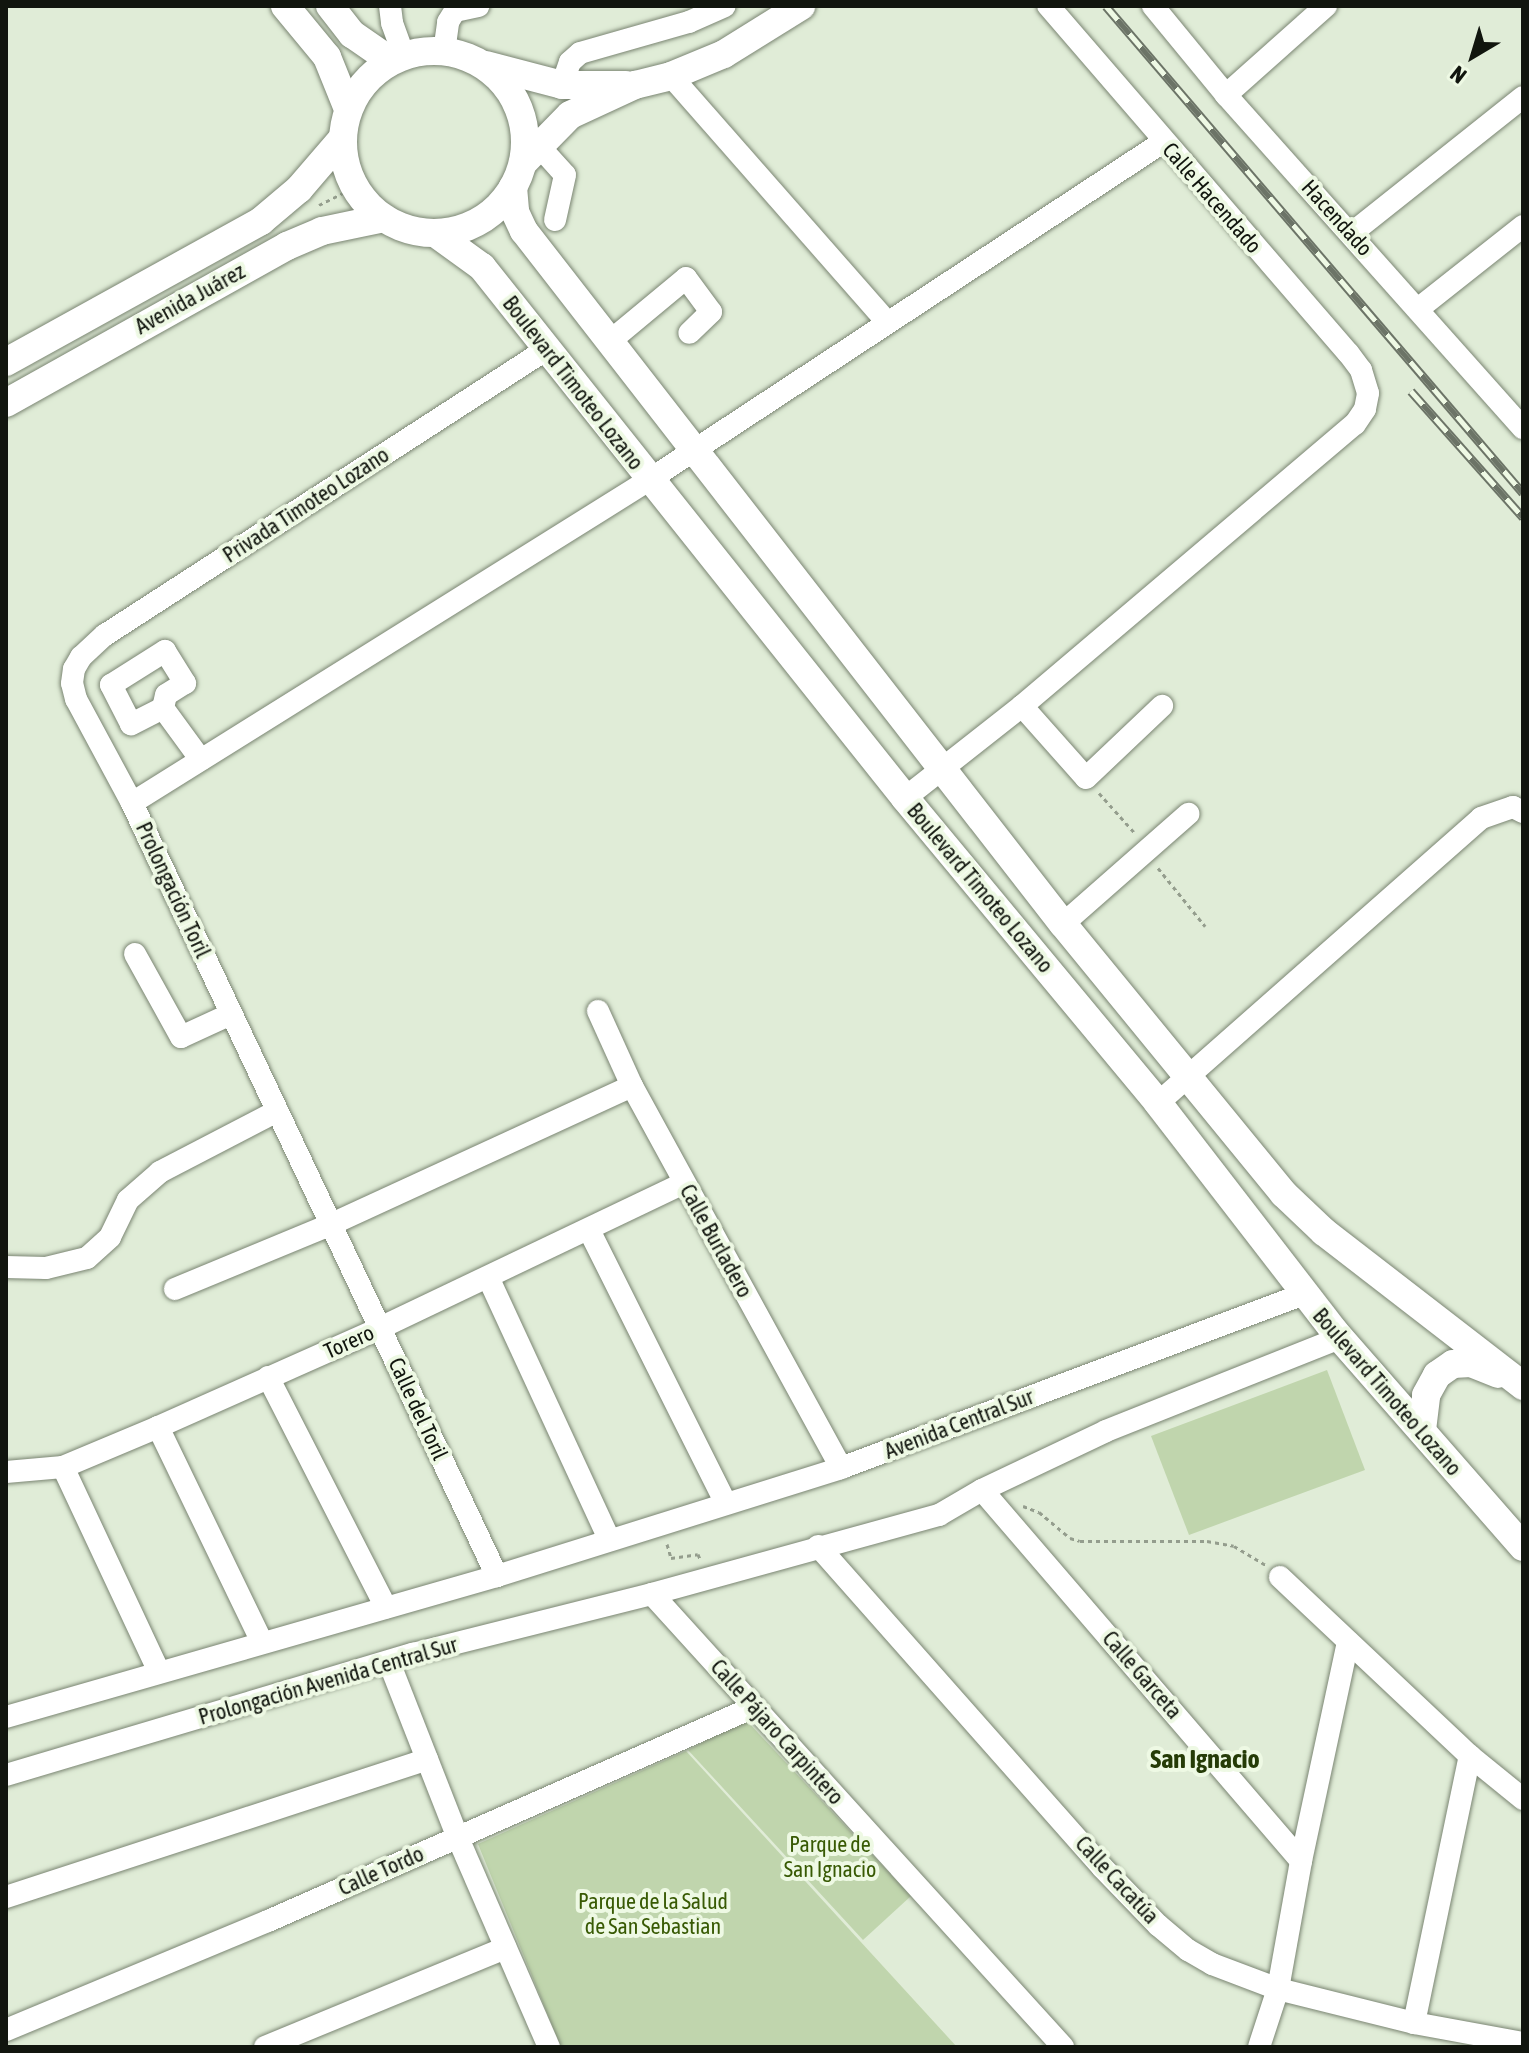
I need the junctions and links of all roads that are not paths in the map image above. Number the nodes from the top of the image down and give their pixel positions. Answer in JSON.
{"nodes":[{"id":1,"x":285,"y":6,"type":"edge"},
{"id":2,"x":330,"y":6,"type":"edge"},
{"id":3,"x":390,"y":6,"type":"edge"},
{"id":4,"x":478,"y":6,"type":"edge"},
{"id":5,"x":725,"y":6,"type":"edge"},
{"id":6,"x":801,"y":6,"type":"edge"},
{"id":7,"x":1048,"y":6,"type":"edge"},
{"id":8,"x":1153,"y":6,"type":"edge"},
{"id":9,"x":1326,"y":6,"type":"edge"},
{"id":10,"x":444,"y":52,"type":"junction"},
{"id":11,"x":397,"y":58,"type":"junction"},
{"id":12,"x":480,"y":63,"type":"junction"},
{"id":13,"x":671,"y":76,"type":"junction"},
{"id":14,"x":562,"y":85,"type":"junction"},
{"id":15,"x":635,"y":85,"type":"junction"},
{"id":16,"x":1226,"y":95,"type":"junction"},
{"id":17,"x":1523,"y":97,"type":"edge"},
{"id":18,"x":348,"y":109,"type":"junction"},
{"id":19,"x":342,"y":139,"type":"junction"},
{"id":20,"x":1163,"y":142,"type":"junction"},
{"id":21,"x":524,"y":165,"type":"junction"},
{"id":22,"x":384,"y":218,"type":"junction"},
{"id":23,"x":555,"y":220,"type":"dead end"},
{"id":24,"x":1523,"y":226,"type":"edge"},
{"id":25,"x":435,"y":233,"type":"junction"},
{"id":26,"x":1352,"y":233,"type":"junction"},
{"id":27,"x":1418,"y":309,"type":"junction"},
{"id":28,"x":887,"y":322,"type":"junction"},
{"id":29,"x":689,"y":333,"type":"dead end"},
{"id":30,"x":609,"y":342,"type":"junction"},
{"id":31,"x":547,"y":349,"type":"junction"},
{"id":32,"x":6,"y":362,"type":"edge"},
{"id":33,"x":6,"y":403,"type":"edge"},
{"id":34,"x":1523,"y":428,"type":"edge"},
{"id":35,"x":692,"y":451,"type":"junction"},
{"id":36,"x":649,"y":480,"type":"junction"},
{"id":37,"x":74,"y":669,"type":"joint"},
{"id":38,"x":872,"y":680,"type":"junction"},
{"id":39,"x":1022,"y":706,"type":"junction"},
{"id":40,"x":1162,"y":706,"type":"dead end"},
{"id":41,"x":163,"y":708,"type":"dead end"},
{"id":42,"x":835,"y":710,"type":"junction"},
{"id":43,"x":201,"y":760,"type":"junction"},
{"id":44,"x":942,"y":769,"type":"junction"},
{"id":45,"x":905,"y":798,"type":"junction"},
{"id":46,"x":132,"y":803,"type":"junction"},
{"id":47,"x":1523,"y":812,"type":"edge"},
{"id":48,"x":1188,"y":814,"type":"dead end"},
{"id":49,"x":1063,"y":924,"type":"junction"},
{"id":50,"x":135,"y":954,"type":"dead end"},
{"id":51,"x":598,"y":1011,"type":"dead end"},
{"id":52,"x":231,"y":1014,"type":"junction"},
{"id":53,"x":1189,"y":1075,"type":"junction"},
{"id":54,"x":632,"y":1086,"type":"junction"},
{"id":55,"x":1158,"y":1103,"type":"junction"},
{"id":56,"x":277,"y":1111,"type":"junction"},
{"id":57,"x":684,"y":1183,"type":"junction"},
{"id":58,"x":332,"y":1224,"type":"junction"},
{"id":59,"x":589,"y":1230,"type":"junction"},
{"id":60,"x":6,"y":1267,"type":"edge"},
{"id":61,"x":488,"y":1277,"type":"junction"},
{"id":62,"x":175,"y":1289,"type":"dead end"},
{"id":63,"x":1324,"y":1318,"type":"junction"},
{"id":64,"x":380,"y":1328,"type":"junction"},
{"id":65,"x":268,"y":1377,"type":"junction"},
{"id":66,"x":1523,"y":1387,"type":"edge"},
{"id":67,"x":158,"y":1427,"type":"junction"},
{"id":68,"x":1422,"y":1430,"type":"junction"},
{"id":69,"x":63,"y":1467,"type":"junction"},
{"id":70,"x":841,"y":1468,"type":"junction"},
{"id":71,"x":6,"y":1472,"type":"edge"},
{"id":72,"x":982,"y":1490,"type":"junction"},
{"id":73,"x":725,"y":1502,"type":"junction"},
{"id":74,"x":609,"y":1539,"type":"junction"},
{"id":75,"x":818,"y":1546,"type":"junction"},
{"id":76,"x":1523,"y":1547,"type":"edge"},
{"id":77,"x":497,"y":1576,"type":"junction"},
{"id":78,"x":1280,"y":1577,"type":"road end"},
{"id":79,"x":652,"y":1594,"type":"junction"},
{"id":80,"x":386,"y":1608,"type":"junction"},
{"id":81,"x":262,"y":1642,"type":"junction"},
{"id":82,"x":1348,"y":1642,"type":"junction"},
{"id":83,"x":389,"y":1662,"type":"junction"},
{"id":84,"x":159,"y":1672,"type":"junction"},
{"id":85,"x":754,"y":1707,"type":"junction"},
{"id":86,"x":6,"y":1717,"type":"edge"},
{"id":87,"x":1470,"y":1756,"type":"junction"},
{"id":88,"x":427,"y":1759,"type":"junction"},
{"id":89,"x":6,"y":1775,"type":"edge"},
{"id":90,"x":1523,"y":1799,"type":"edge"},
{"id":91,"x":458,"y":1838,"type":"junction"},
{"id":92,"x":1301,"y":1861,"type":"junction"},
{"id":93,"x":6,"y":1897,"type":"edge"},
{"id":94,"x":505,"y":1948,"type":"junction"},
{"id":95,"x":1278,"y":1989,"type":"junction"},
{"id":96,"x":1414,"y":2023,"type":"junction"},
{"id":97,"x":6,"y":2030,"type":"edge"},
{"id":98,"x":1523,"y":2043,"type":"edge"},
{"id":99,"x":265,"y":2047,"type":"edge"},
{"id":100,"x":549,"y":2047,"type":"edge"},
{"id":101,"x":1063,"y":2047,"type":"edge"},
{"id":102,"x":1259,"y":2047,"type":"edge"}],
"edges":[{"from":1,"to":18,"type":"main road"},
{"from":2,"to":11,"type":"main road"},
{"from":3,"to":11,"type":"street"},
{"from":4,"to":10,"type":"street"},
{"from":5,"to":14,"type":"street"},
{"from":6,"to":13,"type":"main road"},
{"from":7,"to":20,"type":"street","name":"Calle Hacendado"},
{"from":8,"to":16,"type":"street","name":"Hacendado"},
{"from":9,"to":16,"type":"street"},
{"from":10,"to":11,"type":"main road"},
{"from":10,"to":12,"type":"main road"},
{"from":11,"to":18,"type":"main road"},
{"from":12,"to":14,"type":"main road"},
{"from":12,"to":21,"type":"main road"},
{"from":13,"to":15,"type":"main road"},
{"from":13,"to":28,"type":"street"},
{"from":14,"to":15,"type":"main road"},
{"from":15,"to":21,"type":"main road"},
{"from":16,"to":26,"type":"street","name":"Hacendado"},
{"from":17,"to":26,"type":"street"},
{"from":18,"to":19,"type":"main road"},
{"from":19,"to":22,"type":"main road"},
{"from":19,"to":32,"type":"main road","name":"Avenida Juárez"},
{"from":20,"to":28,"type":"street"},
{"from":20,"to":39,"type":"street","name":"Calle Hacendado"},
{"from":21,"to":23,"type":"street"},
{"from":21,"to":25,"type":"main road"},
{"from":21,"to":30,"type":"main road","name":"Boulevard Timoteo Lozano"},
{"from":22,"to":25,"type":"main road"},
{"from":22,"to":33,"type":"main road","name":"Avenida Juárez"},
{"from":24,"to":27,"type":"street"},
{"from":25,"to":31,"type":"main road","name":"Boulevard Timoteo Lozano"},
{"from":26,"to":27,"type":"street","name":"Hacendado"},
{"from":27,"to":34,"type":"street","name":"Hacendado"},
{"from":28,"to":35,"type":"street"},
{"from":29,"to":30,"type":"street"},
{"from":30,"to":35,"type":"main road","name":"Boulevard Timoteo Lozano"},
{"from":31,"to":36,"type":"main road","name":"Boulevard Timoteo Lozano"},
{"from":31,"to":37,"type":"street","name":"Privada Timoteo Lozano"},
{"from":35,"to":36,"type":"street"},
{"from":35,"to":38,"type":"main road","name":"Boulevard Timoteo Lozano"},
{"from":36,"to":42,"type":"main road","name":"Boulevard Timoteo Lozano"},
{"from":36,"to":43,"type":"street"},
{"from":37,"to":46,"type":"street","name":"Prolongación Toril"},
{"from":38,"to":42,"type":"main road"},
{"from":38,"to":44,"type":"main road","name":"Boulevard Timoteo Lozano"},
{"from":39,"to":40,"type":"street"},
{"from":39,"to":44,"type":"street"},
{"from":41,"to":43,"type":"street"},
{"from":42,"to":45,"type":"main road","name":"Boulevard Timoteo Lozano"},
{"from":43,"to":46,"type":"street"},
{"from":44,"to":45,"type":"street"},
{"from":44,"to":49,"type":"main road","name":"Boulevard Timoteo Lozano"},
{"from":45,"to":55,"type":"main road","name":"Boulevard Timoteo Lozano"},
{"from":46,"to":52,"type":"street","name":"Prolongación Toril"},
{"from":47,"to":53,"type":"street"},
{"from":48,"to":49,"type":"street"},
{"from":49,"to":53,"type":"main road","name":"Boulevard Timoteo Lozano"},
{"from":50,"to":52,"type":"street"},
{"from":51,"to":54,"type":"street","name":"Calle Burladero"},
{"from":52,"to":56,"type":"street","name":"Prolongación Toril"},
{"from":53,"to":55,"type":"street"},
{"from":53,"to":66,"type":"main road","name":"Boulevard Timoteo Lozano"},
{"from":54,"to":57,"type":"street","name":"Calle Burladero"},
{"from":54,"to":58,"type":"street"},
{"from":55,"to":63,"type":"main road","name":"Boulevard Timoteo Lozano"},
{"from":56,"to":58,"type":"street","name":"Calle del Toril"},
{"from":56,"to":60,"type":"street"},
{"from":57,"to":59,"type":"street","name":"Torero"},
{"from":57,"to":70,"type":"street","name":"Calle Burladero"},
{"from":58,"to":62,"type":"street"},
{"from":58,"to":64,"type":"street","name":"Calle del Toril"},
{"from":59,"to":61,"type":"street","name":"Torero"},
{"from":59,"to":73,"type":"street"},
{"from":61,"to":64,"type":"street","name":"Torero"},
{"from":61,"to":74,"type":"street"},
{"from":63,"to":68,"type":"main road","name":"Boulevard Timoteo Lozano"},
{"from":63,"to":70,"type":"street","name":"Avenida Central Sur"},
{"from":63,"to":72,"type":"street","name":"Prolongación Avenida Central Sur"},
{"from":64,"to":65,"type":"street","name":"Torero"},
{"from":64,"to":77,"type":"street","name":"Calle del Toril"},
{"from":65,"to":67,"type":"street","name":"Torero"},
{"from":65,"to":80,"type":"street"},
{"from":66,"to":68,"type":"main road"},
{"from":67,"to":69,"type":"street","name":"Torero"},
{"from":67,"to":81,"type":"street"},
{"from":68,"to":76,"type":"main road","name":"Boulevard Timoteo Lozano"},
{"from":69,"to":71,"type":"street","name":"Torero"},
{"from":69,"to":84,"type":"street"},
{"from":70,"to":73,"type":"street","name":"Avenida Central Sur"},
{"from":72,"to":75,"type":"street","name":"Prolongación Avenida Central Sur"},
{"from":72,"to":92,"type":"street","name":"Calle Garceta"},
{"from":73,"to":74,"type":"street","name":"Avenida Central Sur"},
{"from":74,"to":77,"type":"street"},
{"from":75,"to":79,"type":"street","name":"Prolongación Avenida Central Sur"},
{"from":75,"to":95,"type":"street","name":"Calle Cacatúa"},
{"from":77,"to":80,"type":"street"},
{"from":78,"to":82,"type":"street"},
{"from":79,"to":83,"type":"street","name":"Prolongación Avenida Central Sur"},
{"from":79,"to":85,"type":"street","name":"Calle Pájaro Carpintero"},
{"from":80,"to":81,"type":"street"},
{"from":81,"to":84,"type":"street"},
{"from":82,"to":87,"type":"street"},
{"from":82,"to":92,"type":"street"},
{"from":83,"to":88,"type":"street"},
{"from":83,"to":89,"type":"street","name":"Prolongación Avenida Central Sur"},
{"from":84,"to":86,"type":"street"},
{"from":85,"to":91,"type":"street","name":"Calle Tordo"},
{"from":85,"to":101,"type":"street","name":"Calle Pájaro Carpintero"},
{"from":87,"to":90,"type":"street"},
{"from":87,"to":96,"type":"street"},
{"from":88,"to":91,"type":"street"},
{"from":88,"to":93,"type":"street"},
{"from":91,"to":94,"type":"street"},
{"from":91,"to":97,"type":"street","name":"Calle Tordo"},
{"from":92,"to":95,"type":"street"},
{"from":94,"to":99,"type":"street"},
{"from":94,"to":100,"type":"street"},
{"from":95,"to":96,"type":"street","name":"Calle Cacatúa"},
{"from":95,"to":102,"type":"street"},
{"from":96,"to":98,"type":"street","name":"Calle Cacatúa"}]}
